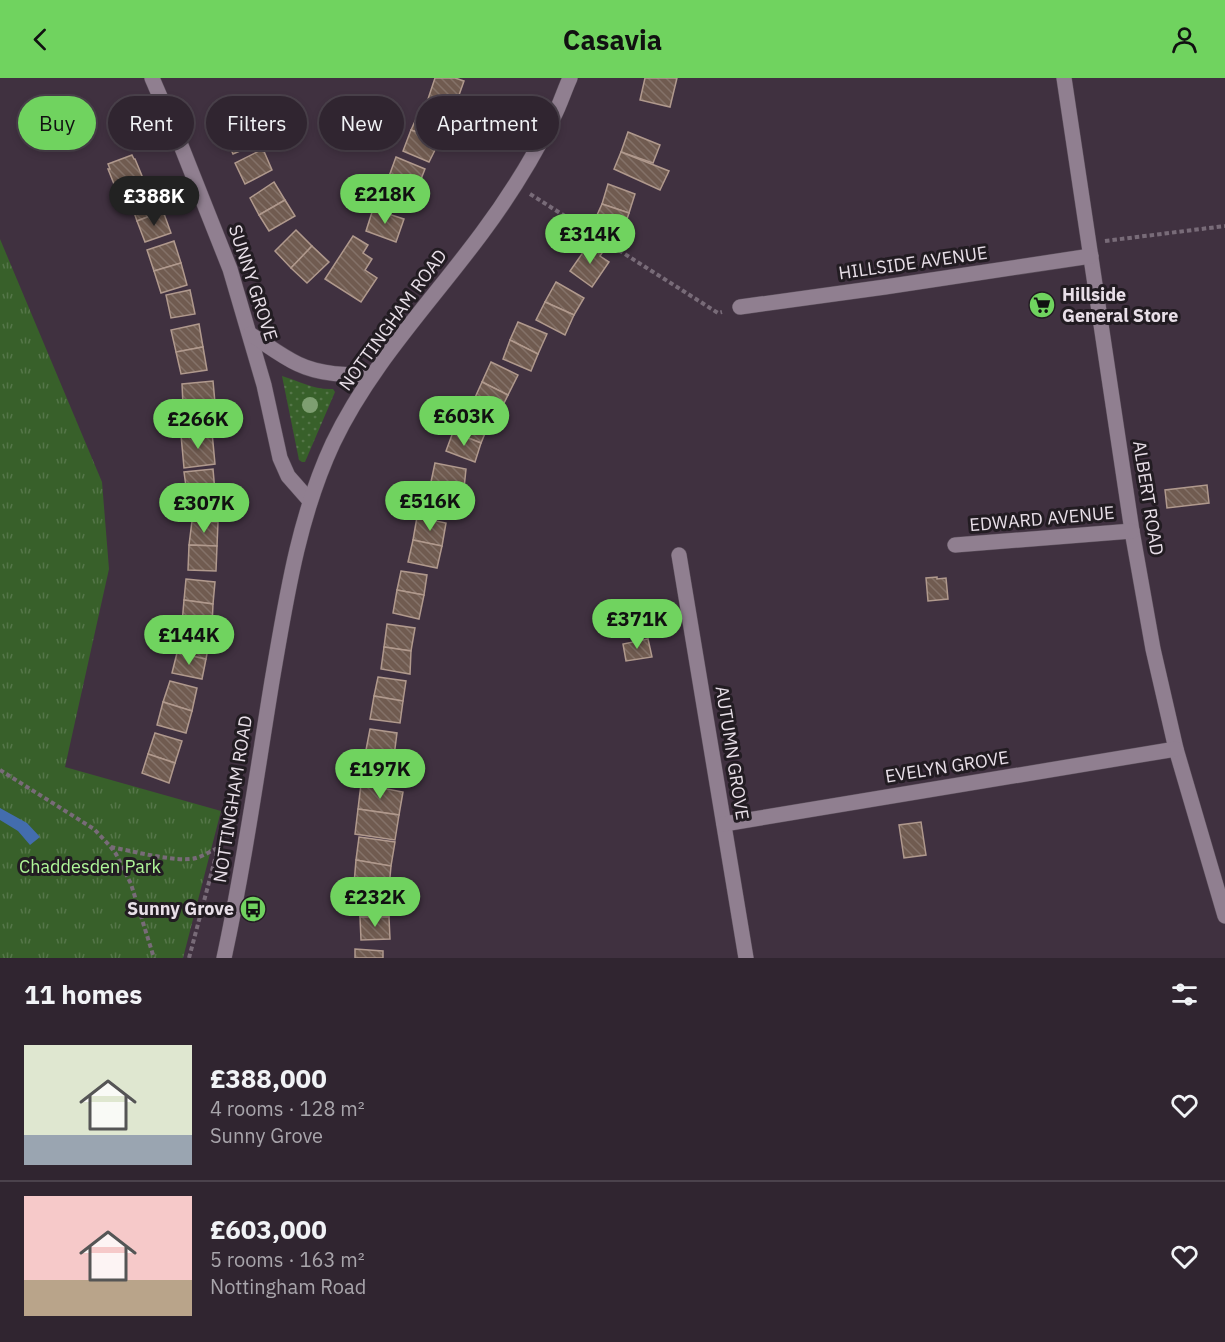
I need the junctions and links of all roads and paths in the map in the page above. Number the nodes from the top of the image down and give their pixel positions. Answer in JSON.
{"nodes":[{"id":1,"x":152,"y":78,"type":"edge"},
{"id":2,"x":570,"y":78,"type":"edge"},
{"id":3,"x":1064,"y":78,"type":"edge"},
{"id":4,"x":514,"y":184,"type":"junction"},
{"id":5,"x":1225,"y":226,"type":"edge"},
{"id":6,"x":1090,"y":249,"type":"junction"},
{"id":7,"x":740,"y":307,"type":"joint"},
{"id":8,"x":250,"y":334,"type":"junction"},
{"id":9,"x":372,"y":375,"type":"junction"},
{"id":10,"x":310,"y":501,"type":"junction"},
{"id":11,"x":1132,"y":531,"type":"junction"},
{"id":12,"x":955,"y":545,"type":"dead end"},
{"id":13,"x":680,"y":555,"type":"dead end"},
{"id":14,"x":1176,"y":748,"type":"junction"},
{"id":15,"x":0,"y":770,"type":"edge"},
{"id":16,"x":724,"y":824,"type":"junction"},
{"id":17,"x":110,"y":846,"type":"junction"},
{"id":18,"x":1225,"y":916,"type":"edge"},
{"id":19,"x":154,"y":958,"type":"edge"},
{"id":20,"x":189,"y":958,"type":"edge"},
{"id":21,"x":224,"y":958,"type":"edge"},
{"id":22,"x":746,"y":958,"type":"edge"}],
"edges":[{"from":1,"to":8,"type":"street","name":"SUNNY GROVE"},
{"from":2,"to":4,"type":"street","name":"NOTTINGHAM ROAD"},
{"from":3,"to":6,"type":"street","name":"ALBERT ROAD"},
{"from":4,"to":7,"type":"path"},
{"from":4,"to":9,"type":"street","name":"NOTTINGHAM ROAD"},
{"from":5,"to":6,"type":"path"},
{"from":6,"to":7,"type":"street","name":"HILLSIDE AVENUE"},
{"from":6,"to":11,"type":"street","name":"ALBERT ROAD"},
{"from":8,"to":9,"type":"street"},
{"from":8,"to":10,"type":"street","name":"SUNNY GROVE"},
{"from":9,"to":10,"type":"street","name":"NOTTINGHAM ROAD"},
{"from":10,"to":21,"type":"street","name":"NOTTINGHAM ROAD"},
{"from":11,"to":12,"type":"street","name":"EDWARD AVENUE"},
{"from":11,"to":14,"type":"street","name":"ALBERT ROAD"},
{"from":13,"to":16,"type":"street","name":"AUTUMN GROVE"},
{"from":14,"to":16,"type":"street","name":"EVELYN GROVE"},
{"from":14,"to":18,"type":"street","name":"ALBERT ROAD"},
{"from":15,"to":17,"type":"path"},
{"from":16,"to":22,"type":"street","name":"AUTUMN GROVE"},
{"from":17,"to":19,"type":"path"},
{"from":17,"to":20,"type":"path"}]}
